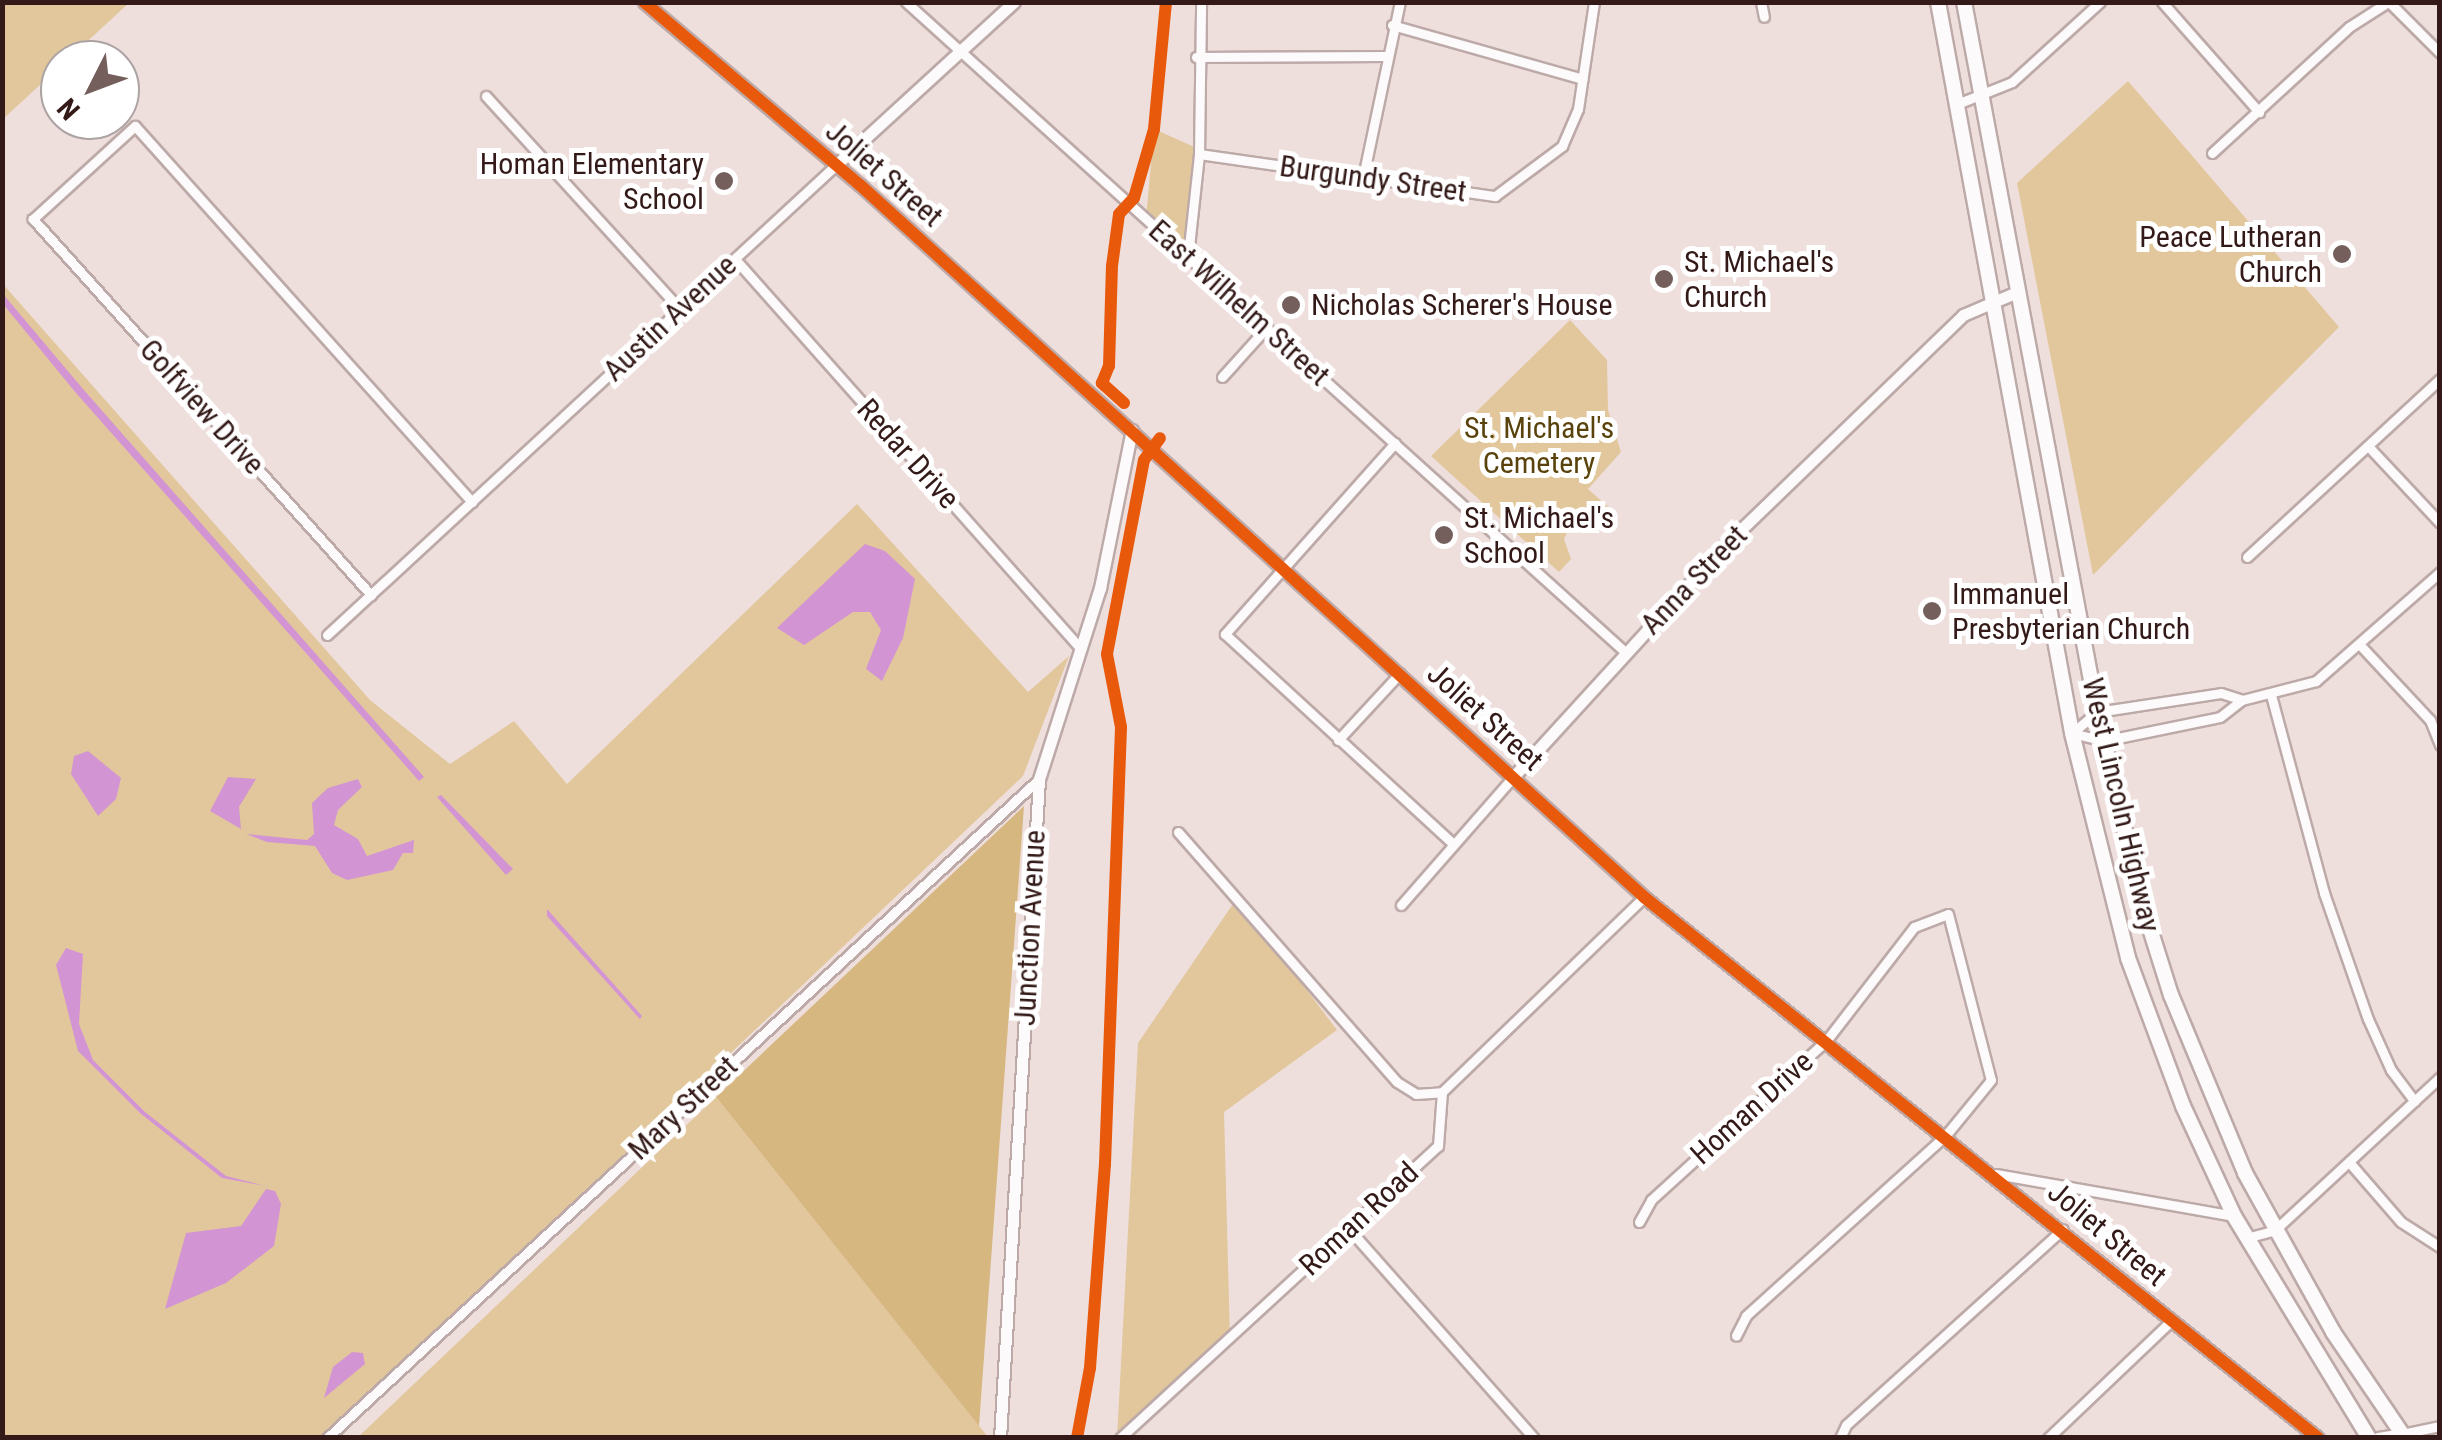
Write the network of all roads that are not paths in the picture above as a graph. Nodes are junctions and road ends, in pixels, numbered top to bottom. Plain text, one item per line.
1 (644, 2) edge
2 (906, 2) edge
3 (1014, 2) edge
4 (1201, 2) edge
5 (1400, 2) edge
6 (1594, 2) edge
7 (1762, 2) edge
8 (1938, 2) edge
9 (1964, 2) edge
10 (2100, 2) edge
11 (2162, 2) edge
12 (2388, 2) edge
13 (1764, 17) dead end
14 (1392, 26) junction
15 (960, 51) junction
16 (2440, 52) edge
17 (1386, 56) junction
18 (1196, 57) junction
19 (1583, 79) junction
20 (1980, 95) junction
21 (486, 96) dead end
22 (1957, 104) junction
23 (2258, 112) junction
24 (1199, 154) junction
25 (2212, 154) dead end
26 (836, 164) junction
27 (1363, 178) junction
28 (1188, 256) junction
29 (735, 258) junction
30 (2018, 292) junction
31 (1988, 302) junction
32 (680, 310) junction
33 (1267, 328) junction
34 (1222, 377) dead end
35 (2440, 380) edge
36 (1132, 430) junction
37 (1394, 444) junction
38 (2368, 446) junction
39 (472, 502) junction
40 (2440, 523) edge
41 (2247, 556) dead end
42 (1283, 568) junction
43 (2440, 572) edge
44 (372, 595) junction
45 (326, 634) dead end
46 (2360, 645) junction
47 (1081, 649) junction
48 (1625, 652) junction
49 (1400, 673) junction
50 (2271, 695) junction
51 (2242, 700) junction
52 (2096, 712) junction
53 (2072, 733) junction
54 (1338, 740) junction
55 (2102, 741) junction
56 (2440, 745) edge
57 (1514, 776) junction
58 (1039, 778) junction
59 (1178, 832) dead end
60 (1453, 844) junction
61 (1644, 897) junction
62 (1401, 905) dead end
63 (1826, 1041) junction
64 (2440, 1077) edge
65 (1442, 1092) junction
66 (2414, 1100) junction
67 (1946, 1135) junction
68 (2348, 1162) junction
69 (1996, 1174) junction
70 (2234, 1216) junction
71 (1639, 1222) dead end
72 (1349, 1229) junction
73 (2063, 1229) junction
74 (2274, 1230) junction
75 (2246, 1238) junction
76 (2440, 1246) edge
77 (2170, 1322) junction
78 (1736, 1336) dead end
79 (2440, 1426) edge
80 (2403, 1436) edge
81 (327, 1438) edge
82 (1000, 1438) edge
83 (1120, 1438) edge
84 (1534, 1438) edge
85 (1840, 1438) edge
86 (2048, 1438) edge
87 (2318, 1438) edge
88 (2369, 1438) edge
89 (2378, 1438) edge

1 - 26 street, Joliet Street
2 - 15 street, East Wilhelm Street
3 - 15 street, Austin Avenue
4 - 18 street
5 - 14 street
6 - 19 street, Burgundy Street
7 - 13 street
8 - 22 main road, West Lincoln Highway
9 - 20 main road, West Lincoln Highway
10 - 20 street
11 - 23 street
12 - 16 street
12 - 23 street
14 - 17 street
14 - 19 street
15 - 26 street, Austin Avenue
15 - 28 street, East Wilhelm Street
17 - 18 street
17 - 27 street
18 - 24 street
19 - 27 street, Burgundy Street
20 - 22 street
20 - 30 main road, West Lincoln Highway
21 - 32 street
22 - 31 main road, West Lincoln Highway
23 - 25 street
24 - 27 street, Burgundy Street
24 - 28 street
26 - 29 street, Austin Avenue
26 - 36 street, Joliet Street
28 - 33 street, East Wilhelm Street
29 - 32 street, Austin Avenue
29 - 47 street, Redar Drive
30 - 31 street, Anna Street
30 - 52 main road, West Lincoln Highway
31 - 48 street, Anna Street
31 - 53 main road, West Lincoln Highway
32 - 39 street, Austin Avenue
33 - 34 street
33 - 37 street, East Wilhelm Street
35 - 38 street
36 - 42 street, Joliet Street
36 - 47 street, Junction Avenue
37 - 42 street
37 - 48 street, East Wilhelm Street
38 - 40 street
38 - 41 street
39 - 44 street, Austin Avenue
39 - 44 street, Golfview Drive
42 - 49 street, Joliet Street
42 - 54 street
43 - 46 street
44 - 45 street, Austin Avenue
46 - 50 street
46 - 56 street
47 - 58 street, Junction Avenue
48 - 57 street, Anna Street
49 - 54 street
49 - 57 street, Joliet Street
50 - 51 street
50 - 66 street
51 - 52 street
51 - 55 street
52 - 53 street
52 - 55 main road, West Lincoln Highway
53 - 55 street
53 - 70 main road, West Lincoln Highway
54 - 60 street
55 - 74 main road, West Lincoln Highway
57 - 60 street, Anna Street
57 - 61 street, Joliet Street
58 - 81 street, Mary Street
58 - 82 street, Junction Avenue
59 - 65 street
60 - 62 street, Anna Street
61 - 63 street, Joliet Street
61 - 65 street
63 - 67 street, Joliet Street
63 - 67 street, Homan Drive
63 - 71 street, Homan Drive
64 - 66 street
65 - 72 street, Roman Road
66 - 68 street
67 - 69 street, Joliet Street
67 - 78 street
68 - 74 street
68 - 76 street
69 - 70 street
69 - 73 street, Joliet Street
70 - 75 main road, West Lincoln Highway
72 - 83 street, Roman Road
72 - 84 street
73 - 77 street, Joliet Street
73 - 85 street
74 - 75 street
74 - 80 main road, West Lincoln Highway
75 - 88 main road, West Lincoln Highway
77 - 86 street
77 - 87 street, Joliet Street
79 - 80 street
80 - 89 street

